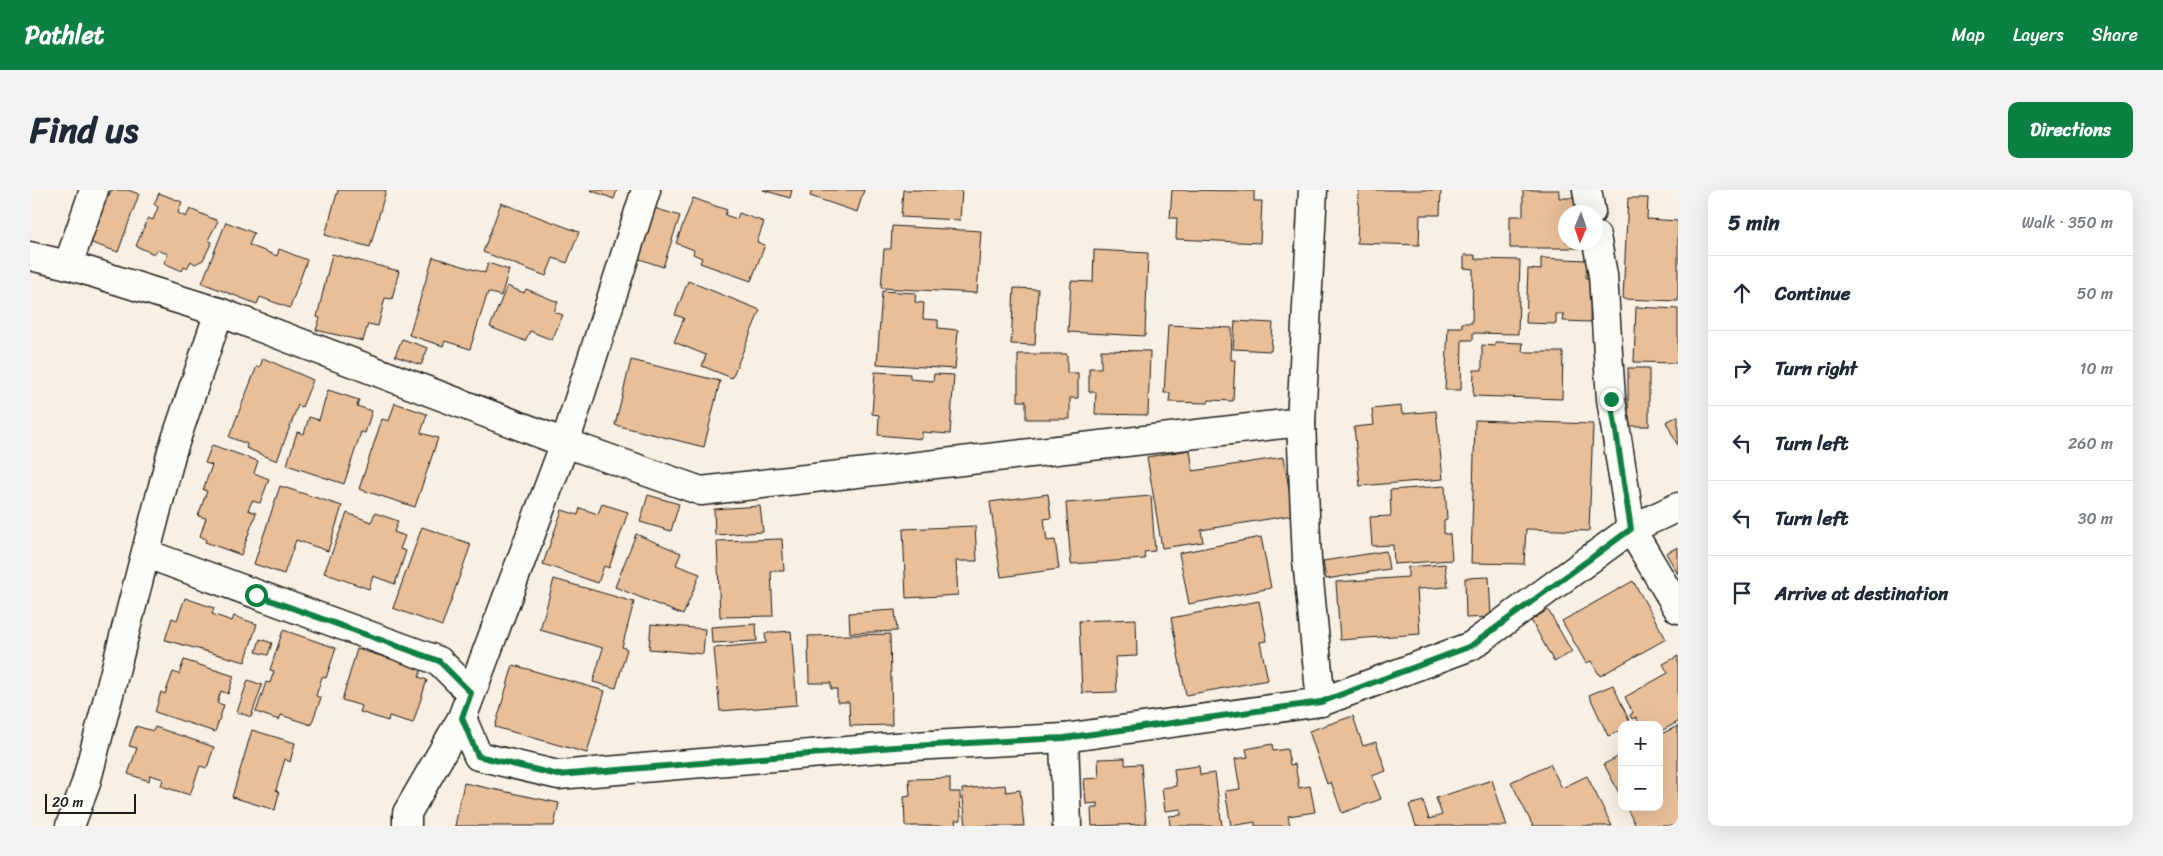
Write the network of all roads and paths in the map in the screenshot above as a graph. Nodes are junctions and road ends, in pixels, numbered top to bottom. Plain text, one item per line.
1 (94, 190) edge
2 (646, 190) edge
3 (1313, 190) edge
4 (1586, 190) edge
5 (1589, 205) edge
6 (1599, 250) edge
7 (30, 256) edge
8 (68, 265) junction
9 (219, 312) junction
10 (1301, 422) junction
11 (565, 443) junction
12 (1678, 506) edge
13 (1631, 529) junction
14 (147, 554) junction
15 (1678, 609) edge
16 (1321, 702) junction
17 (466, 705) junction
18 (1064, 738) junction
19 (70, 826) edge
20 (406, 826) edge
21 (1067, 826) edge

1 - 8 street
2 - 11 street
3 - 10 street
4 - 5 street
6 - 13 street
7 - 8 street
8 - 9 street
9 - 11 street
9 - 14 street
10 - 11 street
10 - 16 street
11 - 17 street
12 - 13 street
13 - 15 street
13 - 16 street
14 - 17 street
14 - 19 street
16 - 18 street
17 - 18 street
17 - 20 street
18 - 21 street

